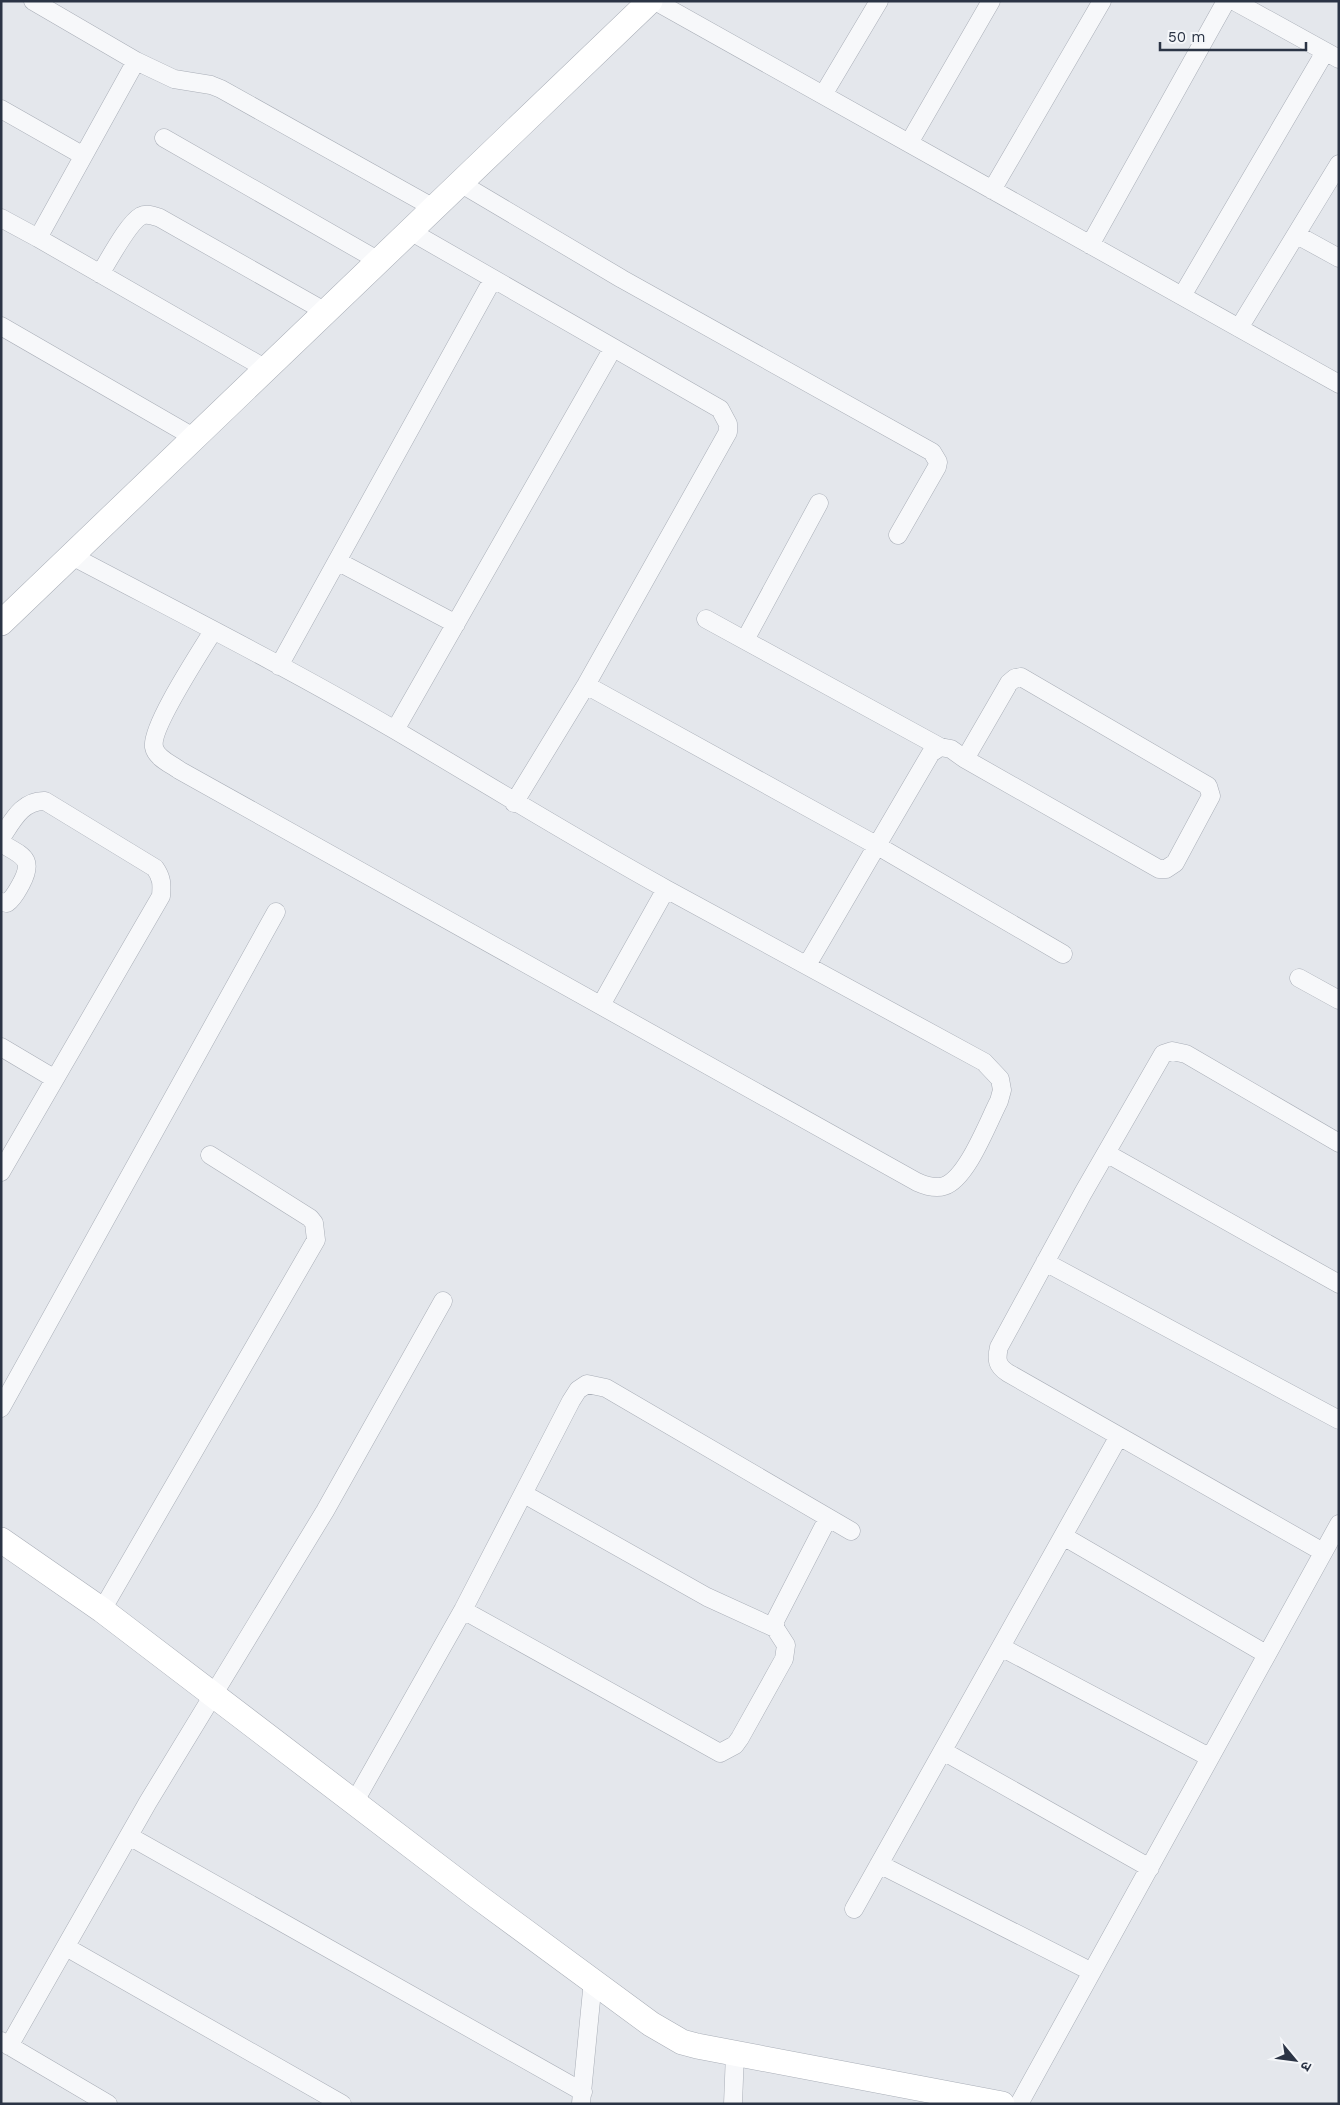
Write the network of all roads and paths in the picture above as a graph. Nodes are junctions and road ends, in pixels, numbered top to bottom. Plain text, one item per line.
1 (33, 1) edge
2 (650, 1) edge
3 (655, 1) edge
4 (879, 1) edge
5 (990, 1) edge
6 (1102, 1) edge
7 (1226, 1) edge
8 (1234, 1) edge
9 (1332, 56) edge
10 (136, 61) junction
11 (823, 94) junction
12 (1, 109) edge
13 (164, 138) dead end
14 (910, 143) junction
15 (82, 156) junction
16 (1339, 164) edge
17 (460, 183) junction
18 (992, 190) junction
19 (434, 208) junction
20 (1, 218) edge
21 (410, 231) junction
22 (1297, 235) junction
23 (38, 238) junction
24 (1090, 245) junction
25 (1338, 255) edge
26 (379, 261) junction
27 (100, 274) junction
28 (493, 279) junction
29 (1182, 296) junction
30 (326, 312) junction
31 (1, 326) edge
32 (1239, 328) junction
33 (613, 348) junction
34 (268, 370) junction
35 (1339, 384) edge
36 (195, 438) junction
37 (819, 503) dead end
38 (898, 536) dead end
39 (72, 556) junction
40 (337, 561) junction
41 (706, 619) dead end
42 (1, 623) edge
43 (456, 624) junction
44 (213, 631) junction
45 (745, 640) junction
46 (279, 666) junction
47 (586, 685) junction
48 (395, 730) junction
49 (940, 747) junction
50 (965, 759) junction
51 (514, 803) junction
52 (1, 838) edge
53 (1, 843) edge
54 (876, 845) junction
55 (666, 889) junction
56 (1, 902) edge
57 (276, 912) dead end
58 (1062, 954) dead end
59 (807, 965) junction
60 (1299, 978) dead end
61 (1339, 1000) edge
62 (601, 1005) junction
63 (1, 1047) edge
64 (55, 1079) junction
65 (1339, 1143) edge
66 (1106, 1153) junction
67 (210, 1155) dead end
68 (1, 1172) edge
69 (1045, 1262) junction
70 (1339, 1284) edge
71 (443, 1302) dead end
72 (1, 1408) edge
73 (1339, 1420) edge
74 (1120, 1436) junction
75 (524, 1494) junction
76 (828, 1518) junction
77 (1339, 1524) edge
78 (851, 1531) dead end
79 (1063, 1536) junction
80 (1, 1540) edge
81 (1323, 1552) junction
82 (102, 1610) junction
83 (463, 1610) junction
84 (775, 1628) junction
85 (1001, 1648) junction
86 (1266, 1654) junction
87 (213, 1693) junction
88 (942, 1751) junction
89 (1209, 1758) junction
90 (355, 1801) junction
91 (129, 1836) junction
92 (879, 1864) junction
93 (1150, 1868) junction
94 (854, 1908) dead end
95 (66, 1947) junction
96 (1092, 1972) junction
97 (593, 1980) junction
98 (5, 2044) edge
99 (735, 2053) junction
100 (582, 2098) edge
101 (108, 2104) edge
102 (342, 2104) edge
103 (732, 2104) edge
104 (1002, 2104) edge
105 (1019, 2104) edge

1 - 10 street
2 - 17 street
3 - 11 street
4 - 11 street
5 - 14 street
6 - 18 street
7 - 24 street
8 - 9 street
9 - 29 street
10 - 15 street
10 - 19 street
11 - 14 street
12 - 15 street
13 - 26 street
14 - 18 street
15 - 23 street
16 - 22 street
17 - 19 street
17 - 38 street
18 - 24 street
19 - 21 street
20 - 23 street
21 - 26 street
21 - 28 street
22 - 25 street
22 - 32 street
23 - 27 street
24 - 29 street
26 - 30 street
27 - 30 street
27 - 34 street
28 - 33 street
28 - 40 street
29 - 32 street
30 - 34 street
31 - 36 street
32 - 35 street
33 - 43 street
33 - 47 street
34 - 36 street
36 - 39 street
37 - 45 street
39 - 42 street
39 - 44 street
40 - 43 street
40 - 46 street
41 - 45 street
43 - 48 street
44 - 46 street
44 - 62 street
45 - 49 street
46 - 48 street
47 - 51 street
47 - 54 street
48 - 51 street
49 - 50 street
49 - 54 street
50 - 50 street
51 - 55 street
52 - 64 street
53 - 56 street
54 - 58 street
54 - 59 street
55 - 59 street
55 - 62 street
57 - 72 street
59 - 62 street
60 - 61 street
63 - 64 street
64 - 68 street
65 - 66 street
66 - 69 street
66 - 70 street
67 - 82 street
69 - 73 street
69 - 74 street
71 - 87 street
74 - 79 street
74 - 81 street
75 - 76 street
75 - 83 street
75 - 84 street
76 - 78 street
76 - 84 street
77 - 81 street
79 - 85 street
79 - 86 street
80 - 82 street
81 - 86 street
82 - 87 street
83 - 84 street
83 - 90 street
85 - 88 street
85 - 89 street
86 - 89 street
87 - 90 street
87 - 91 street
88 - 92 street
88 - 93 street
89 - 93 street
90 - 97 street
91 - 95 street
91 - 100 street
92 - 94 street
92 - 96 street
93 - 96 street
95 - 98 street
95 - 102 street
96 - 105 street
97 - 99 street
97 - 100 street
98 - 101 street
99 - 103 street
99 - 104 street

